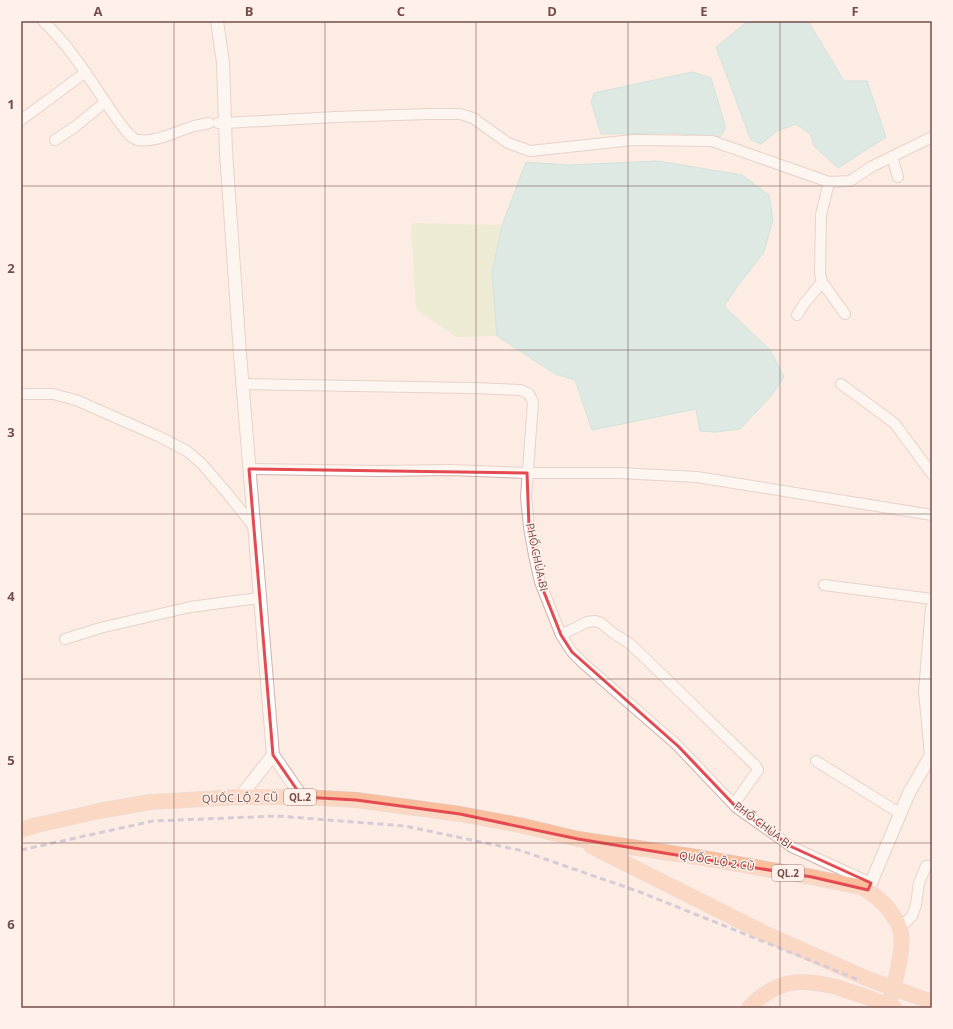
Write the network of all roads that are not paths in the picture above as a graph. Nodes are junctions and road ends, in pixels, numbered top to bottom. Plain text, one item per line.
1 (43, 21) edge
2 (217, 21) edge
3 (86, 72) junction
4 (105, 102) junction
5 (21, 120) edge
6 (217, 123) junction
7 (932, 137) edge
8 (55, 140) dead end
9 (892, 157) junction
10 (898, 177) dead end
11 (829, 182) junction
12 (822, 282) junction
13 (845, 314) dead end
14 (797, 315) dead end
15 (243, 384) junction
16 (841, 384) dead end
17 (21, 394) edge
18 (249, 469) junction
19 (527, 474) junction
20 (932, 474) edge
21 (932, 515) edge
22 (254, 527) junction
23 (824, 585) dead end
24 (259, 598) junction
25 (932, 599) edge
26 (932, 608) edge
27 (561, 635) junction
28 (65, 639) dead end
29 (273, 755) junction
30 (816, 761) dead end
31 (302, 797) junction
32 (240, 798) junction
33 (734, 804) junction
34 (900, 814) junction
35 (21, 830) edge
36 (578, 839) junction
37 (932, 866) edge
38 (869, 886) junction
39 (900, 928) junction
40 (932, 1002) edge
41 (749, 1008) edge
42 (888, 1008) edge
43 (895, 1008) edge

1 - 3 street
2 - 6 street
3 - 4 street
3 - 5 street
4 - 6 street
4 - 8 street
6 - 11 street
6 - 15 street
7 - 9 street
9 - 10 street
9 - 11 street
11 - 12 street
12 - 13 street
12 - 14 street
15 - 18 street
15 - 19 street, PHỐ CHÙA BI
16 - 20 street
17 - 22 street
18 - 19 street
18 - 22 street
19 - 21 street
19 - 27 street, PHỐ CHÙA BI
22 - 24 street
23 - 25 street
24 - 28 street
24 - 29 street
26 - 34 street
27 - 33 street, PHỐ CHÙA BI
27 - 33 street
29 - 31 street
29 - 32 street
30 - 34 street
31 - 32 main road, QUỐC LỘ 2 CŨ / QL.2
31 - 36 main road, QUỐC LỘ 2 CŨ / QL.2
32 - 35 main road, QUỐC LỘ 2 CŨ / QL.2
33 - 38 street, PHỐ CHÙA BI
34 - 38 street
36 - 38 main road, QUỐC LỘ 2 CŨ / QL.2
36 - 40 main road, QUỐC LỘ 2 CŨ / QL.2, bridge
37 - 39 street
38 - 39 main road, QUỐC LỘ 2 CŨ / QL.2
39 - 42 main road, QUỐC LỘ 2 CŨ / QL.2
41 - 43 main road, bridge

